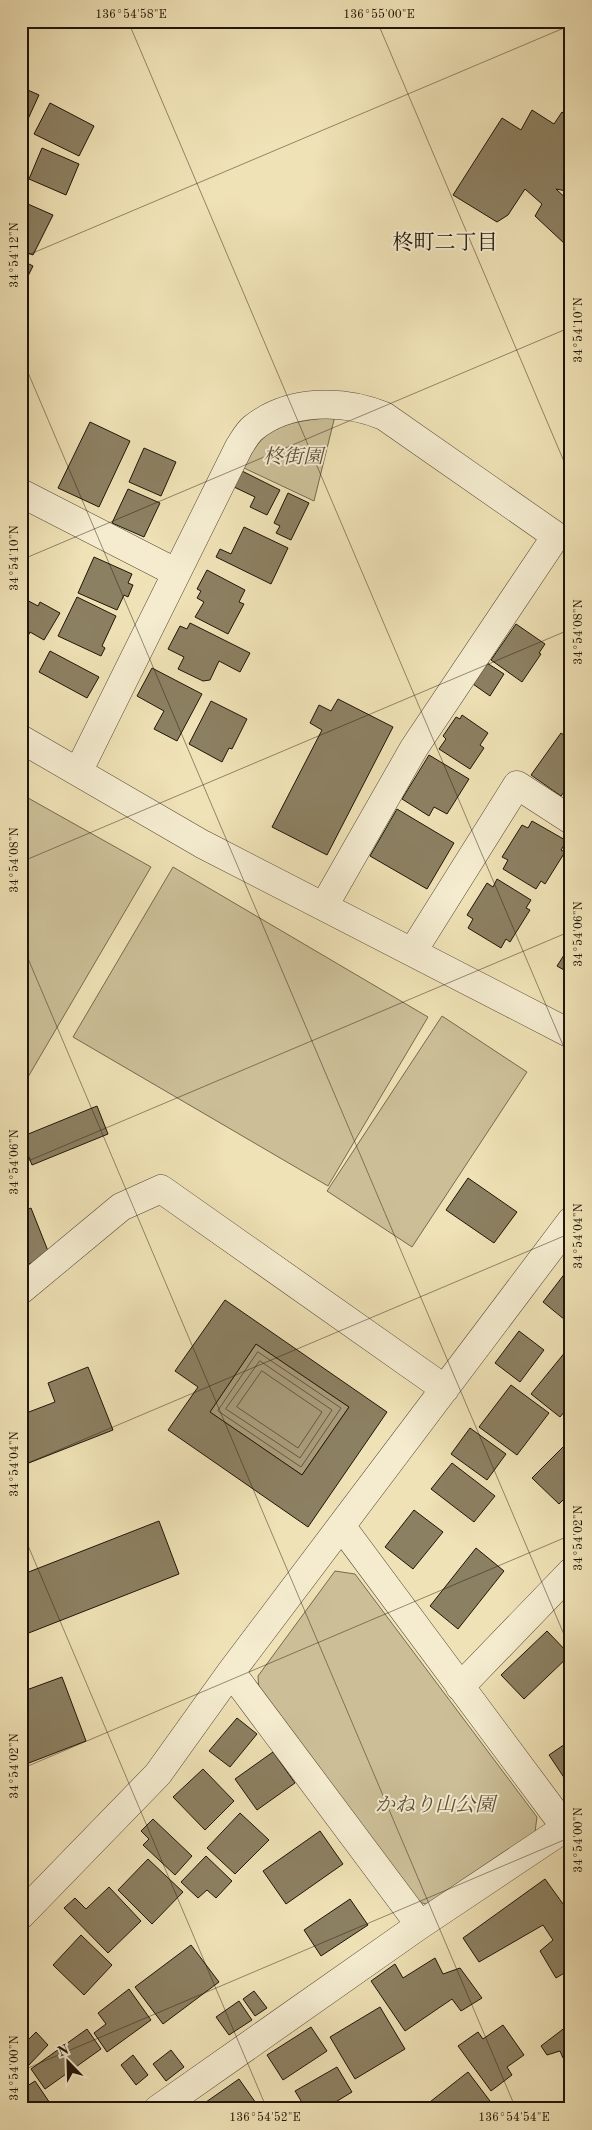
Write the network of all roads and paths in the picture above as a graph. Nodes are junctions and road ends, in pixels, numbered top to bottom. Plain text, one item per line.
1 (21, 493) edge
2 (176, 572) junction
3 (21, 739) edge
4 (78, 772) junction
5 (571, 820) edge
6 (324, 906) junction
7 (414, 952) junction
8 (571, 1034) edge
9 (571, 1222) edge
10 (21, 1290) edge
11 (445, 1389) junction
12 (342, 1527) junction
13 (571, 1572) edge
14 (232, 1672) junction
15 (460, 1687) junction
16 (569, 1829) edge
17 (21, 1915) edge
18 (420, 1925) junction
19 (158, 2109) edge

1 - 2 street
2 - 4 street
2 - 6 street
3 - 4 street
4 - 6 street
5 - 7 street
6 - 7 street
7 - 8 street
9 - 11 street
10 - 11 street
11 - 12 street
12 - 14 street
12 - 15 street
13 - 15 street
14 - 17 street
14 - 18 street
15 - 16 street
16 - 18 street
18 - 19 street

